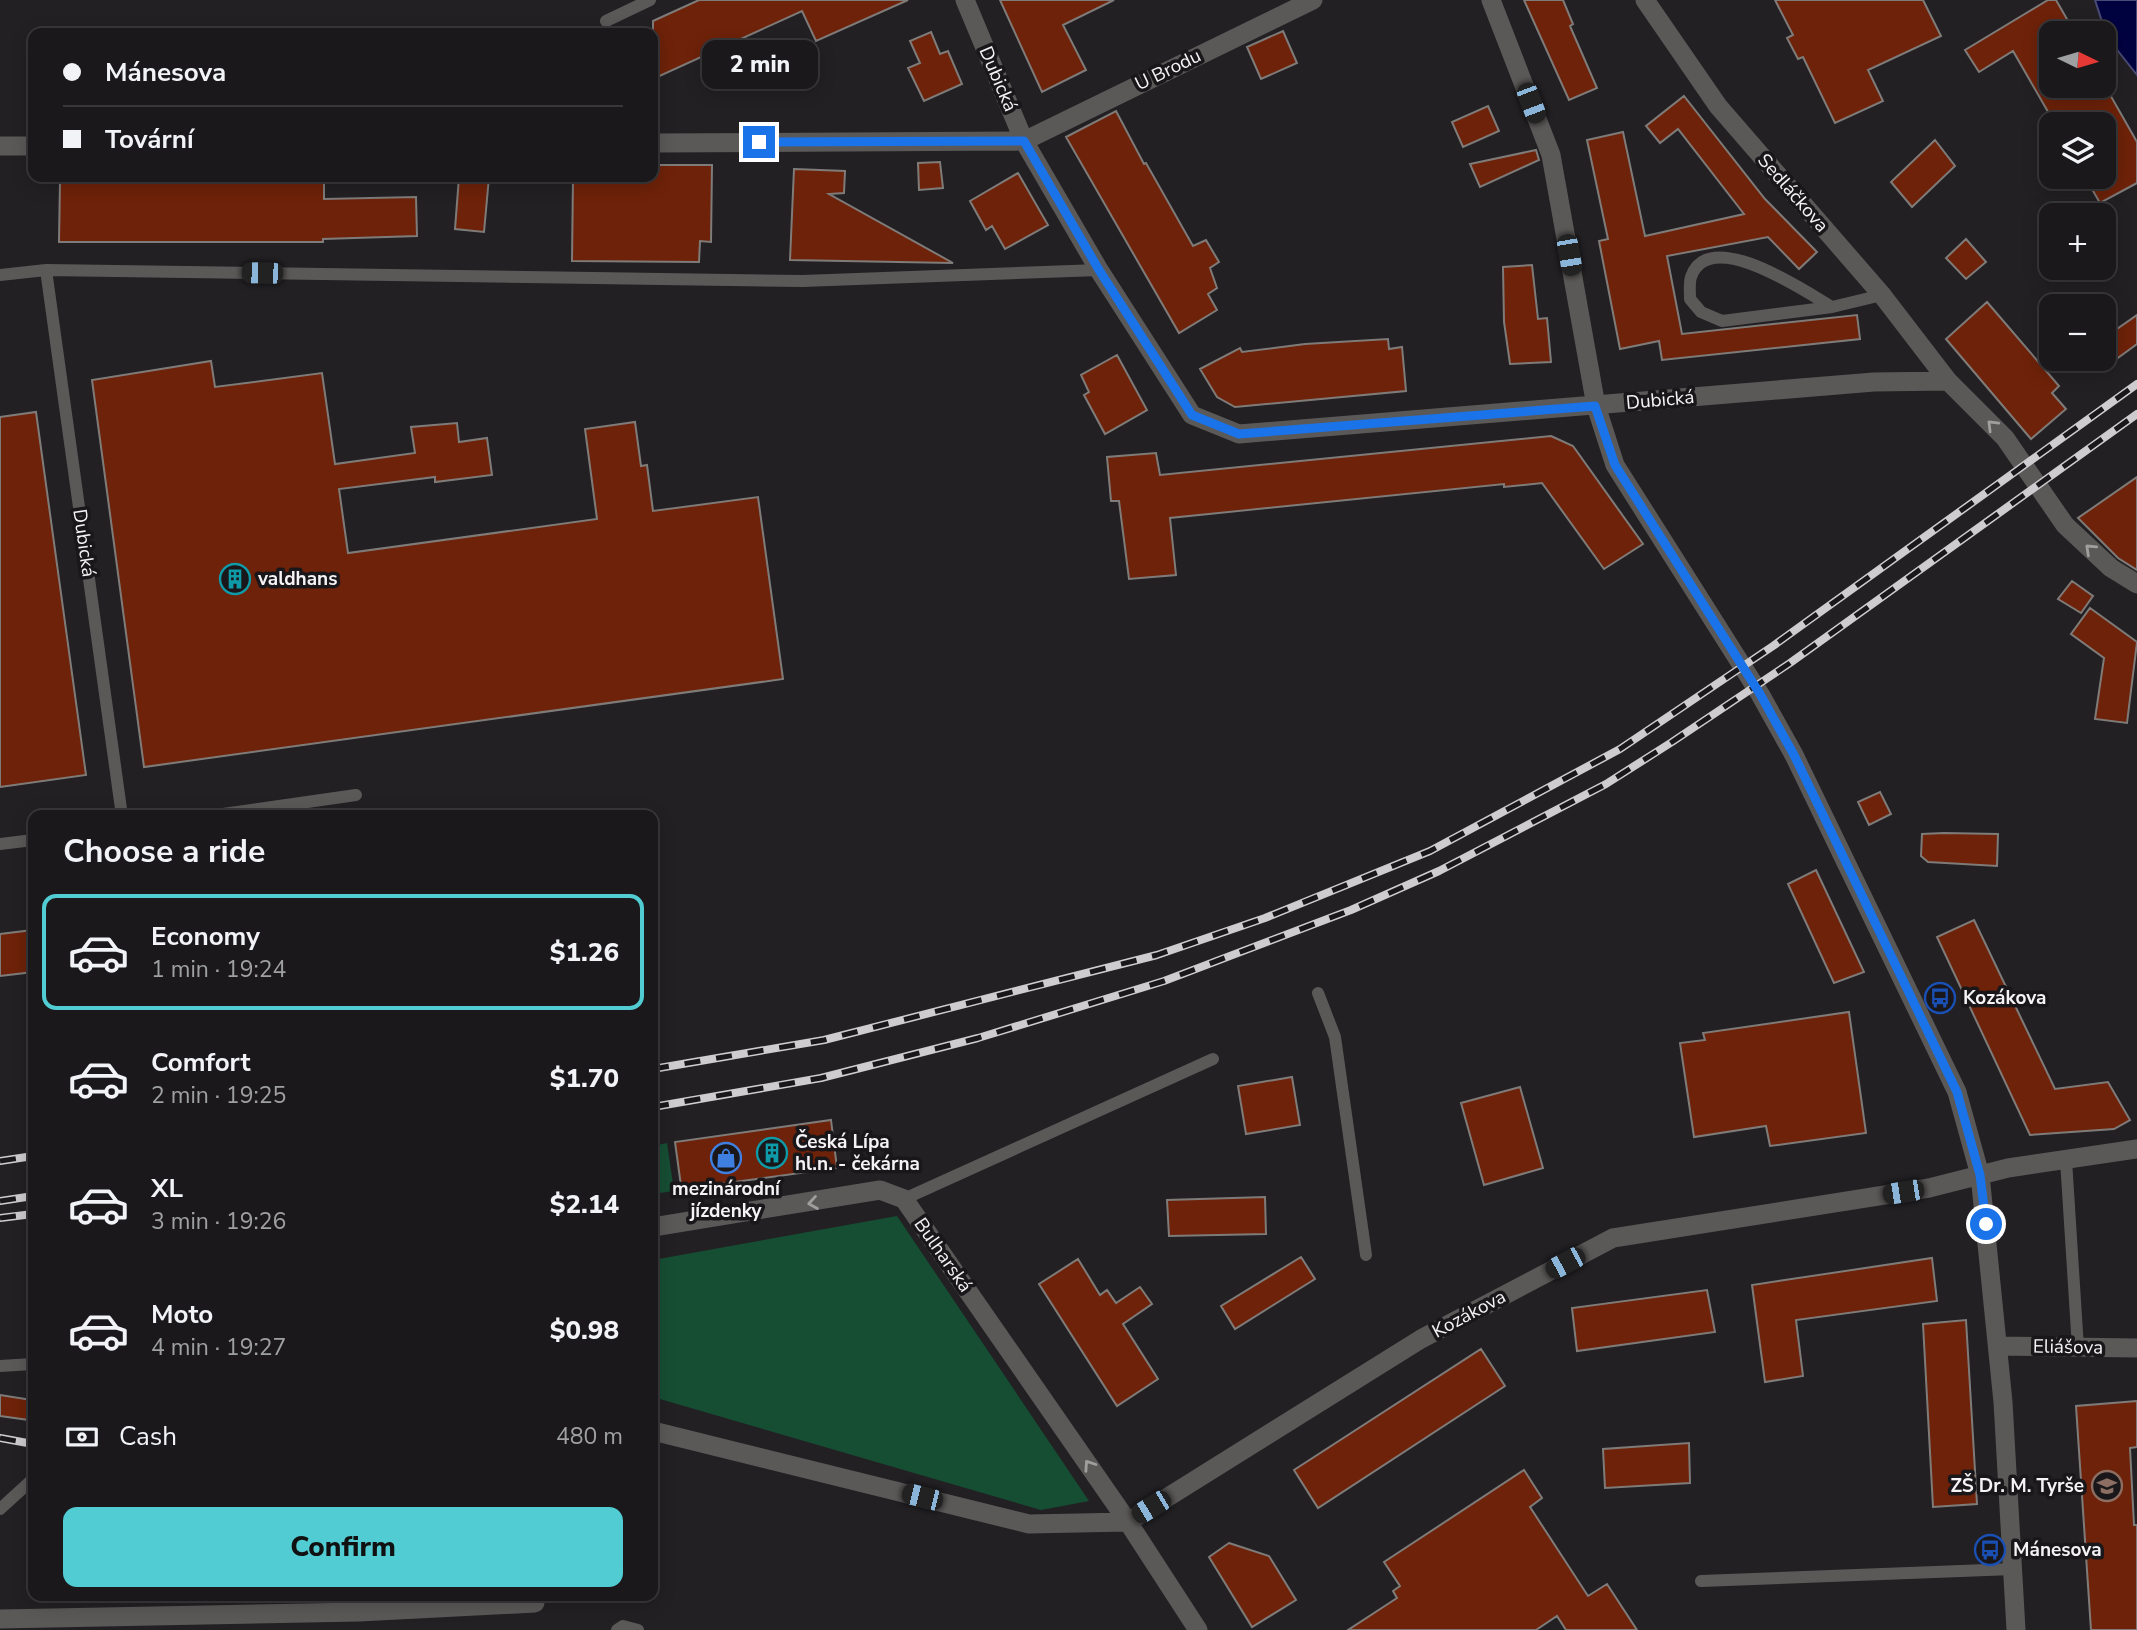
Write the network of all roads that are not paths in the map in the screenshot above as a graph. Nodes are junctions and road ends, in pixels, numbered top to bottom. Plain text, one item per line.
1 (650, 0) edge
2 (965, 0) edge
3 (1312, 0) edge
4 (1491, 0) edge
5 (1645, 0) edge
6 (606, 21) dead end
7 (1024, 141) junction
8 (658, 143) edge
9 (0, 146) edge
10 (28, 146) edge
11 (46, 270) junction
12 (1099, 270) junction
13 (0, 275) edge
14 (1882, 295) junction
15 (1832, 307) junction
16 (1948, 381) junction
17 (1595, 406) junction
18 (2137, 584) edge
19 (356, 795) dead end
20 (121, 810) edge
21 (251, 810) edge
22 (28, 841) edge
23 (0, 844) edge
24 (1318, 993) dead end
25 (1213, 1059) dead end
26 (2137, 1149) edge
27 (2066, 1160) junction
28 (1980, 1175) junction
29 (904, 1199) junction
30 (658, 1226) edge
31 (1366, 1255) dead end
32 (1998, 1346) junction
33 (2077, 1348) junction
34 (2137, 1348) edge
35 (28, 1364) edge
36 (0, 1366) edge
37 (658, 1432) edge
38 (28, 1484) edge
39 (0, 1509) edge
40 (1128, 1522) junction
41 (2012, 1569) junction
42 (1701, 1581) dead end
43 (535, 1603) dead end
44 (0, 1619) edge
45 (617, 1630) edge
46 (638, 1630) edge
47 (1198, 1630) edge
48 (2016, 1630) edge

1 - 6 lane
2 - 7 street, Dubická
3 - 7 street, U Brodu
4 - 17 street
5 - 14 street, Sedláčkova
7 - 8 street
7 - 12 street, Dubická
9 - 10 street
11 - 12 lane
11 - 13 lane
11 - 20 lane, Dubická
12 - 17 street, Dubická
14 - 15 lane
14 - 16 street, Sedláčkova
15 - 15 lane
16 - 17 street, Dubická
18 -> 16 street
17 - 28 street
19 - 21 lane
22 - 23 lane
24 - 31 lane
25 - 29 lane
26 - 27 street, Kozákova
27 - 28 street, Kozákova
27 - 33 lane
28 - 32 street
28 - 40 street, Kozákova
29 -> 30 street, Bulharská
40 -> 29 street, Bulharská
32 - 33 street, Eliášova
32 - 41 street
33 - 34 street, Eliášova
35 - 36 lane
37 - 40 street
38 - 39 lane
40 - 47 street, Bulharská
41 - 42 lane
41 - 48 street
43 - 44 street
45 - 46 lane

